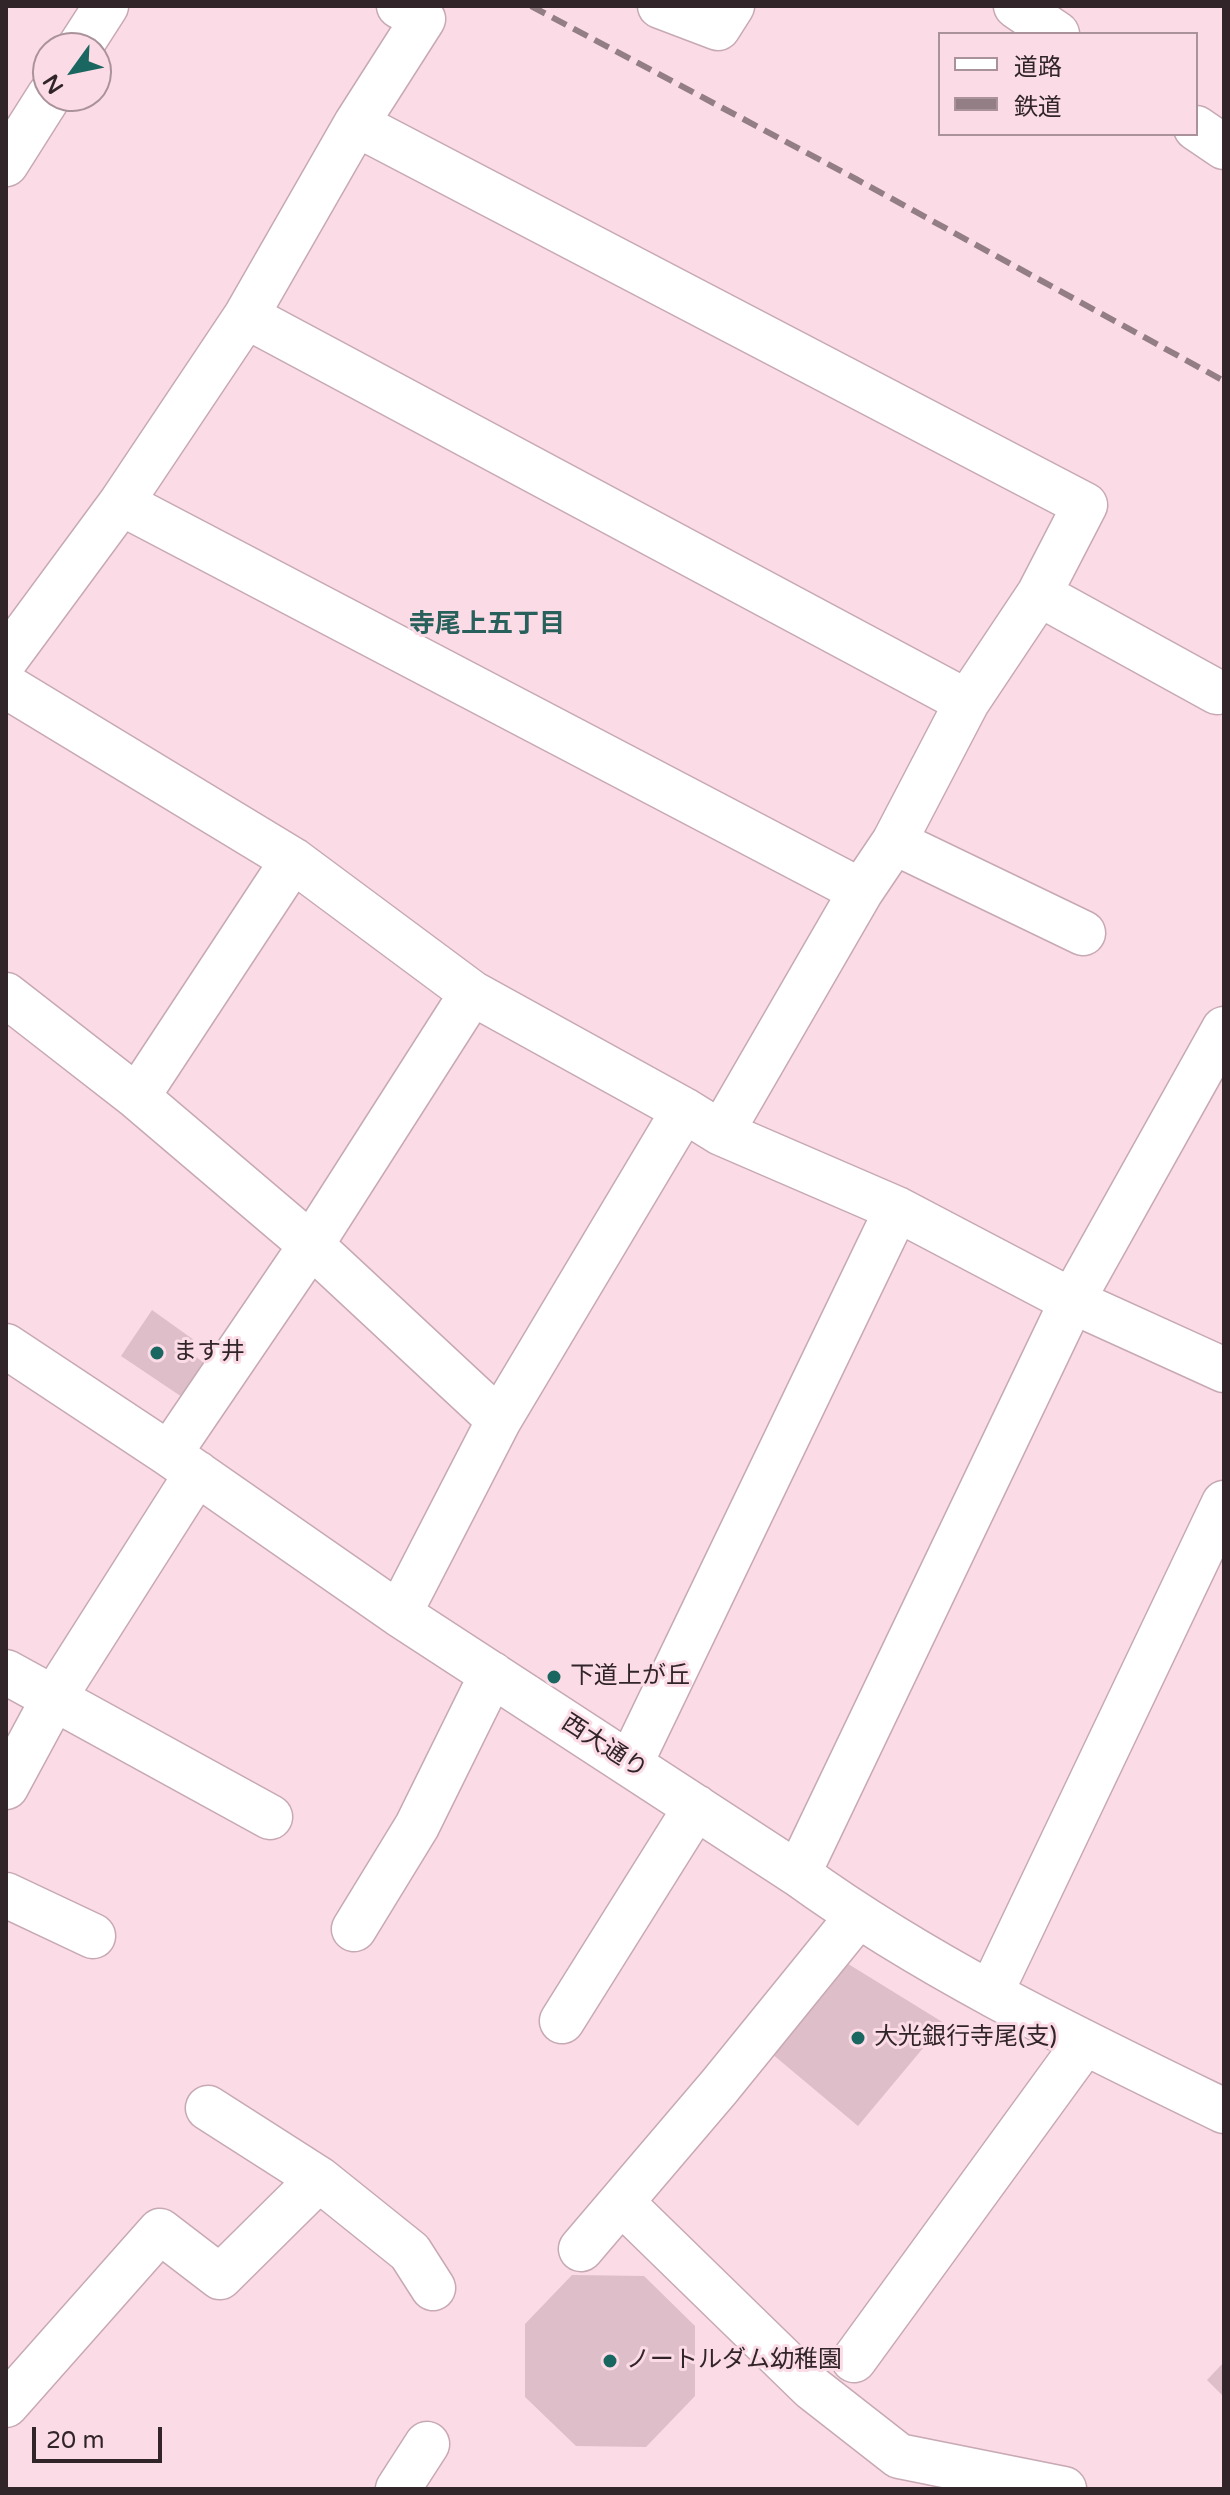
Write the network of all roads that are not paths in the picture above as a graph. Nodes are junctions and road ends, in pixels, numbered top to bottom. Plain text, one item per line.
1 (106, 6) edge
2 (399, 6) edge
3 (660, 6) edge
4 (732, 6) edge
5 (1016, 6) edge
6 (89, 32) edge
7 (1054, 32) edge
8 (39, 112) edge
9 (356, 124) junction
10 (1198, 129) edge
11 (1224, 147) edge
12 (6, 164) edge
13 (246, 316) junction
14 (121, 503) junction
15 (1039, 594) junction
16 (6, 659) edge
17 (6, 686) edge
18 (1217, 692) dead end
19 (967, 702) junction
20 (894, 842) junction
21 (293, 860) junction
22 (861, 891) junction
23 (1083, 933) dead end
24 (472, 993) junction
25 (6, 995) edge
26 (1224, 1029) edge
27 (137, 1097) junction
28 (684, 1110) junction
29 (721, 1133) junction
30 (897, 1209) junction
31 (311, 1245) junction
32 (1072, 1301) junction
33 (6, 1346) edge
34 (1224, 1370) edge
35 (499, 1420) junction
36 (183, 1464) junction
37 (1224, 1503) edge
38 (399, 1614) junction
39 (6, 1672) edge
40 (492, 1674) junction
41 (54, 1698) junction
42 (630, 1764) junction
43 (6, 1787) edge
44 (696, 1807) junction
45 (270, 1817) dead end
46 (798, 1874) junction
47 (6, 1895) edge
48 (857, 1917) junction
49 (354, 1929) dead end
50 (93, 1936) dead end
51 (991, 1992) junction
52 (562, 2021) dead end
53 (1084, 2044) junction
54 (208, 2108) dead end
55 (1224, 2110) edge
56 (319, 2179) junction
57 (621, 2202) junction
58 (581, 2249) dead end
59 (433, 2288) dead end
60 (854, 2360) dead end
61 (6, 2405) edge
62 (427, 2444) dead end
63 (979, 2481) edge
64 (398, 2489) edge
65 (1064, 2489) edge

1 - 6 street
2 - 9 street
3 - 4 street
5 - 7 street
8 - 12 street
9 - 13 street
9 - 15 street
10 - 11 street
13 - 14 street
13 - 19 street
14 - 16 street
14 - 22 street
15 - 18 street
15 - 19 street
17 - 21 street
19 - 20 street
20 - 22 street
20 - 23 street
21 - 24 street
21 - 27 street
22 - 29 street
24 - 28 street
24 - 31 street
25 - 27 street
26 - 32 street
27 - 31 street
28 - 29 street
28 - 35 street
29 - 30 street
30 - 32 street
30 - 42 street
31 - 35 street
31 - 36 street
32 - 34 street
32 - 46 street
33 - 36 street, 西大通り
35 - 38 street
36 - 38 street, 西大通り
36 - 41 street
37 - 51 street
38 - 40 street, 西大通り
39 - 41 street
40 - 42 street, 西大通り
40 - 49 street
41 - 43 street
41 - 45 street
42 - 44 street, 西大通り
44 - 46 street, 西大通り
44 - 52 street
46 - 48 street, 西大通り
47 - 50 street
48 - 51 street, 西大通り
48 - 57 street
51 - 53 street, 西大通り
53 - 55 street, 西大通り
53 - 60 street
54 - 56 street
56 - 59 street
56 - 61 street
57 - 58 street
57 - 63 street
62 - 64 street
63 - 65 street

